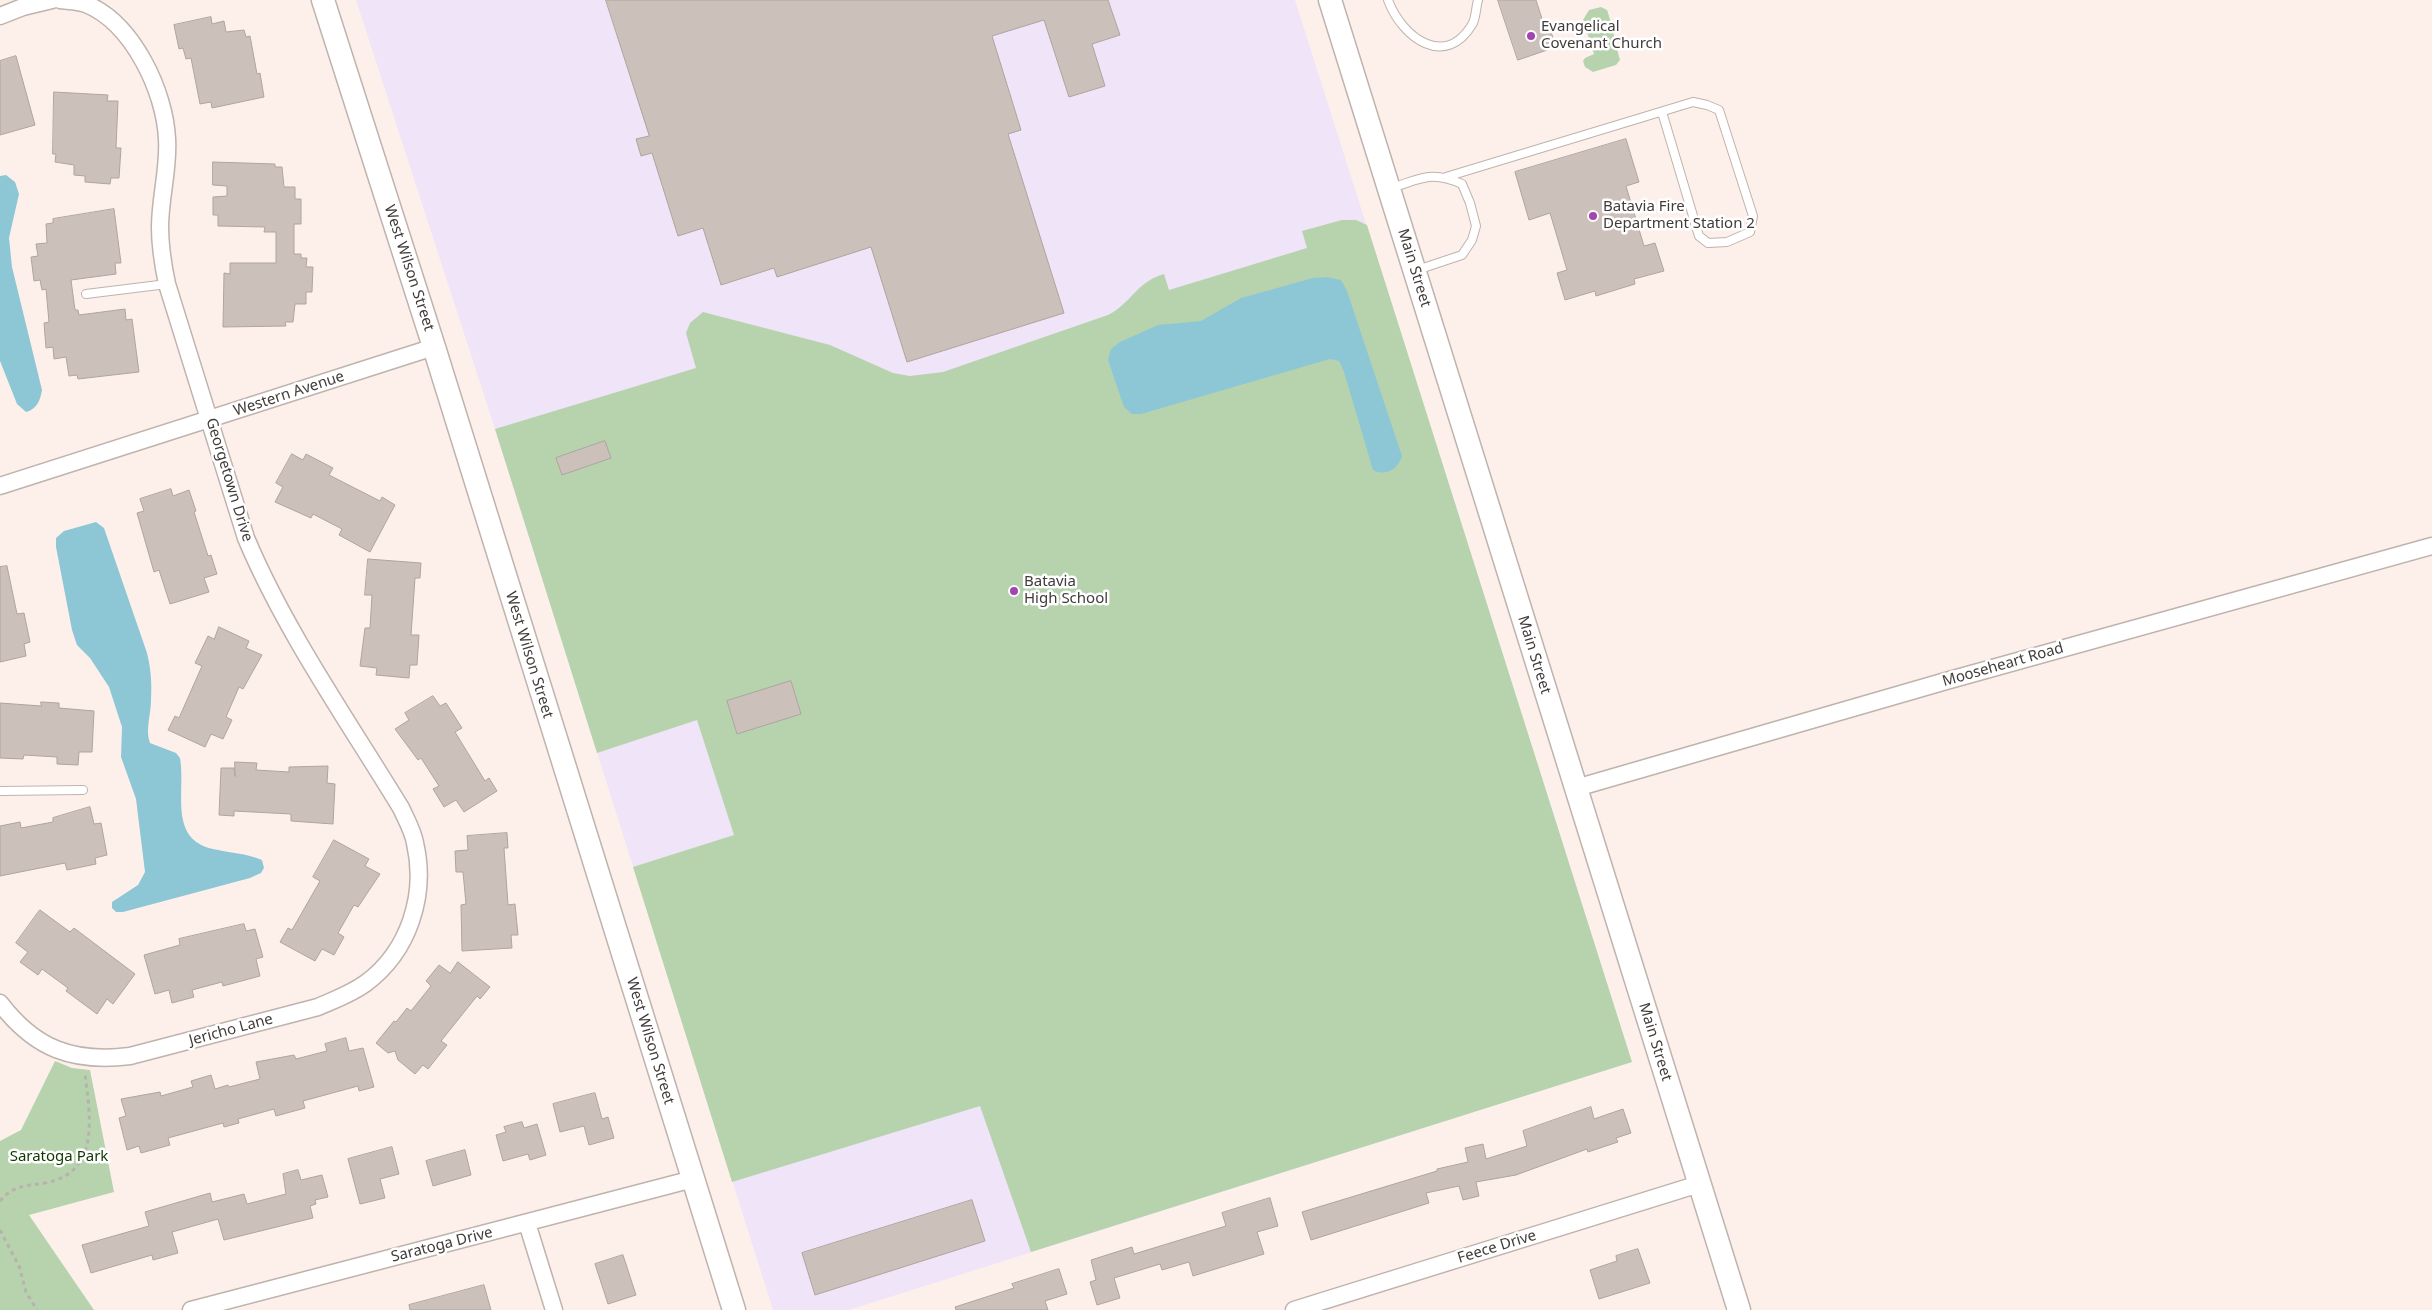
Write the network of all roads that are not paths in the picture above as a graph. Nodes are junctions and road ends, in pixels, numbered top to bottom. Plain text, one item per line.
1 (52, 0) edge
2 (60, 0) edge
3 (323, 0) edge
4 (1330, 0) edge
5 (1388, 0) edge
6 (1478, 0) edge
7 (0, 16) edge
8 (1662, 112) junction
9 (1446, 177) junction
10 (1389, 188) junction
11 (1414, 271) junction
12 (167, 284) junction
13 (86, 294) dead end
14 (434, 347) junction
15 (210, 420) junction
16 (0, 486) edge
17 (2432, 546) edge
18 (1576, 788) junction
19 (83, 790) dead end
20 (0, 791) edge
21 (401, 944) joint
22 (0, 1003) edge
23 (693, 1179) junction
24 (1700, 1184) junction
25 (528, 1223) junction
26 (191, 1310) edge
27 (554, 1310) edge
28 (734, 1310) edge
29 (1294, 1310) edge
30 (1739, 1310) edge

1 - 7 street
2 - 12 street, Georgetown Drive
3 - 14 main road, West Wilson Street
4 - 10 main road, Main Street
5 - 6 lane
8 - 8 lane
8 - 9 lane
9 - 10 lane
9 - 11 lane
10 - 11 main road, Main Street
11 - 18 main road, Main Street
12 - 13 lane
12 - 15 street, Georgetown Drive
14 - 15 street, Western Avenue
14 - 23 main road, West Wilson Street
15 - 16 street, Western Avenue
15 - 21 street, Georgetown Drive
17 - 18 street, Mooseheart Road
18 - 24 main road, Main Street
19 - 20 lane
21 - 22 street, Jericho Lane
23 - 25 street, Saratoga Drive
23 - 28 main road, West Wilson Street
24 - 29 street, Feece Drive
24 - 30 main road, Main Street
25 - 26 street, Saratoga Drive
25 - 27 street

